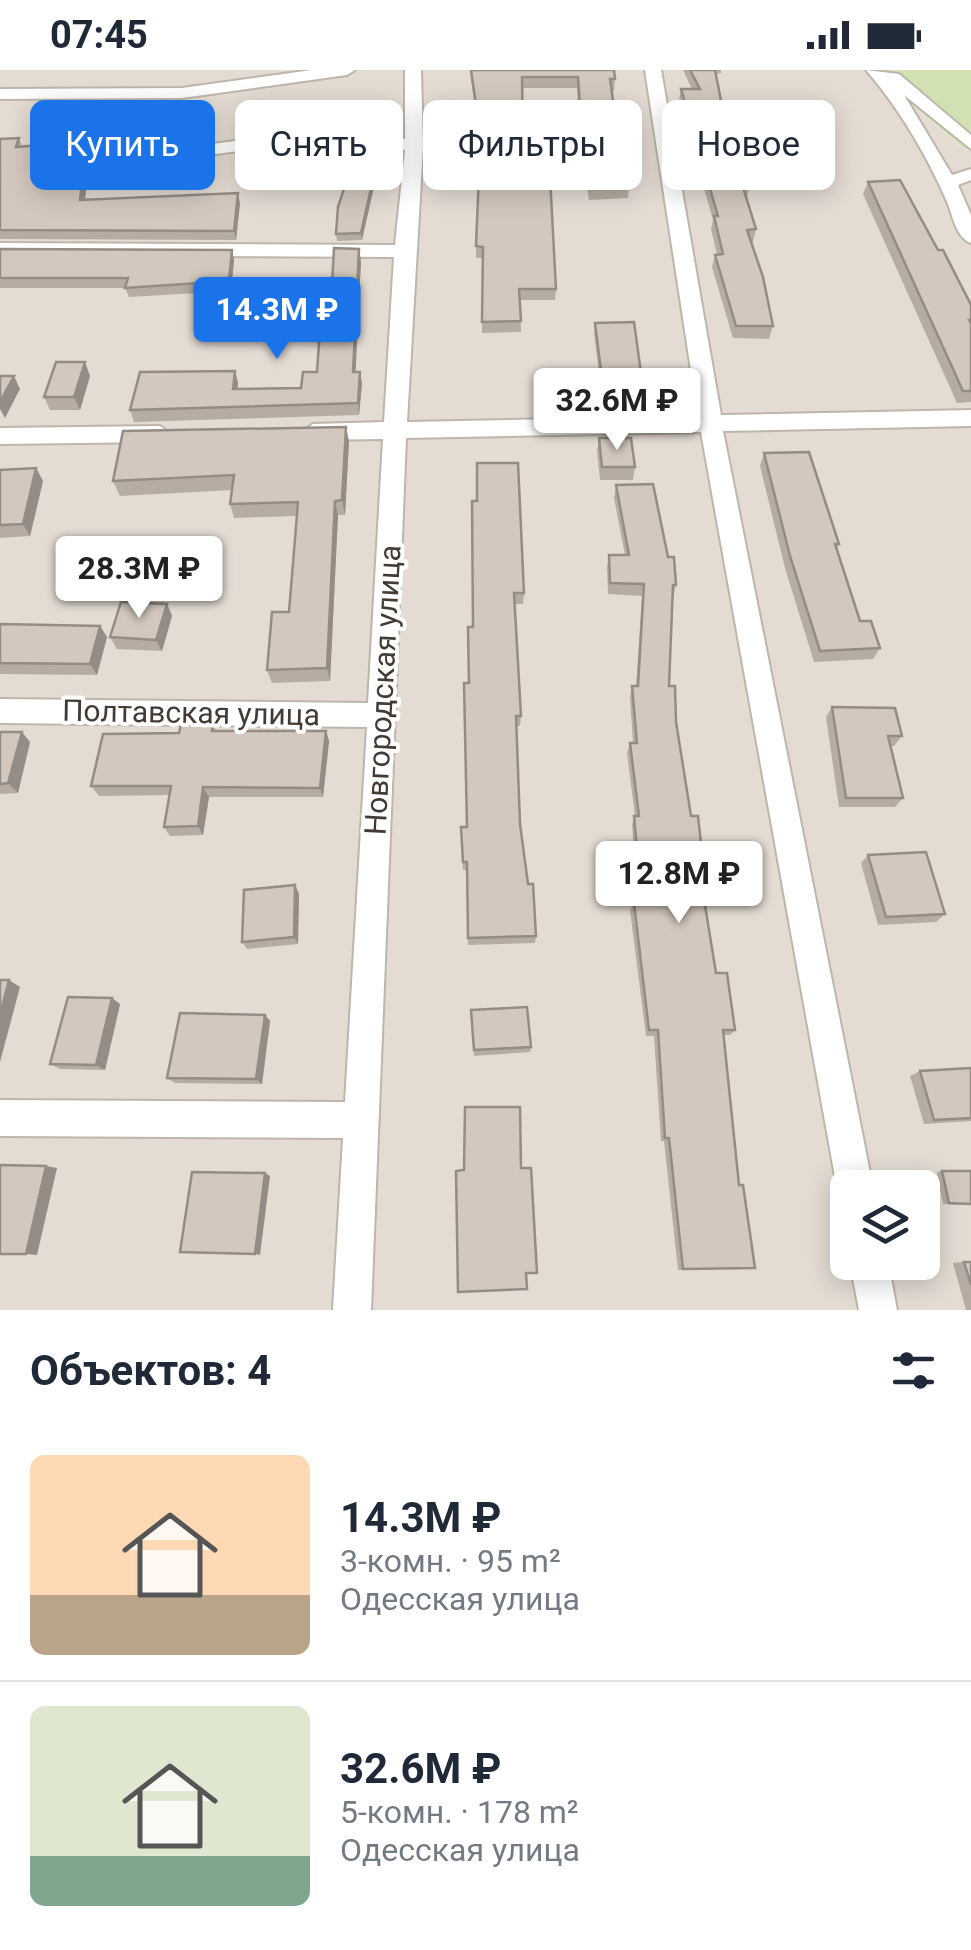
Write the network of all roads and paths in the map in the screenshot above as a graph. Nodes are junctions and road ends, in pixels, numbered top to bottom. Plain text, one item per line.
1 (347, 70) edge
2 (414, 70) edge
3 (653, 70) edge
4 (874, 70) edge
5 (885, 70) edge
6 (0, 94) edge
7 (971, 144) edge
8 (414, 146) junction
9 (215, 152) edge
10 (971, 174) edge
11 (948, 184) junction
12 (971, 237) edge
13 (0, 249) edge
14 (404, 251) junction
15 (971, 418) edge
16 (711, 426) junction
17 (395, 430) junction
18 (296, 432) edge
19 (178, 434) edge
20 (0, 436) edge
21 (0, 711) edge
22 (381, 716) junction
23 (0, 1118) edge
24 (362, 1120) junction
25 (852, 1170) edge
26 (872, 1280) edge
27 (352, 1310) edge
28 (878, 1310) edge

1 - 6 street
2 - 8 street, Новгородская улица
3 - 16 street
4 - 11 street
5 - 7 street
8 - 9 street
8 - 14 street, Новгородская улица
10 - 11 street
11 - 12 street
13 - 14 street
14 - 17 street, Новгородская улица
15 - 16 street
16 - 17 street
16 - 25 street
17 - 18 street
17 - 22 street, Новгородская улица
19 - 20 street
21 - 22 street, Полтавская улица
22 - 24 street, Новгородская улица
23 - 24 street
24 - 27 street, Новгородская улица
26 - 28 street

